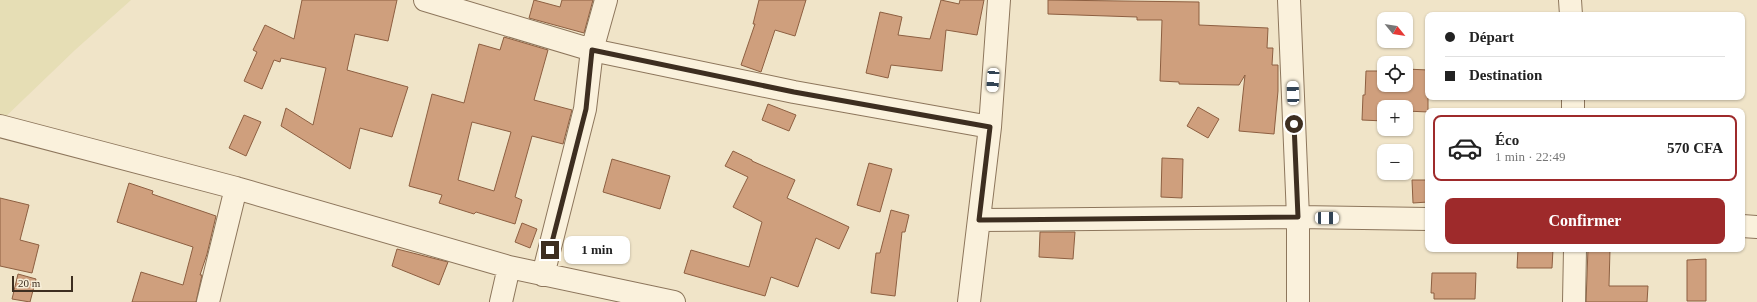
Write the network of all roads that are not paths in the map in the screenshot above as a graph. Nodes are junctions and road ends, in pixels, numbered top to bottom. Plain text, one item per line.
1 (425, 0) edge
2 (606, 0) edge
3 (999, 0) edge
4 (1289, 0) edge
5 (1570, 0) edge
6 (1570, 12) edge
7 (592, 50) junction
8 (0, 126) edge
9 (990, 127) junction
10 (236, 188) junction
11 (1298, 217) junction
12 (1425, 219) edge
13 (979, 220) junction
14 (1745, 226) edge
15 (1757, 227) edge
16 (1575, 252) edge
17 (509, 267) junction
18 (543, 274) junction
19 (208, 302) edge
20 (501, 302) edge
21 (674, 302) edge
22 (969, 302) edge
23 (1298, 302) edge
24 (1574, 302) edge

1 - 7 street
2 - 7 street
3 - 9 street
4 - 11 street
5 - 6 street
7 - 9 street
7 - 18 street
8 - 10 street
9 - 13 street
10 - 17 street
10 - 19 street
11 - 12 street
11 - 13 street
11 - 23 street
13 - 22 street
14 - 15 street
16 - 24 street
17 - 18 street
17 - 20 street
18 - 21 street

